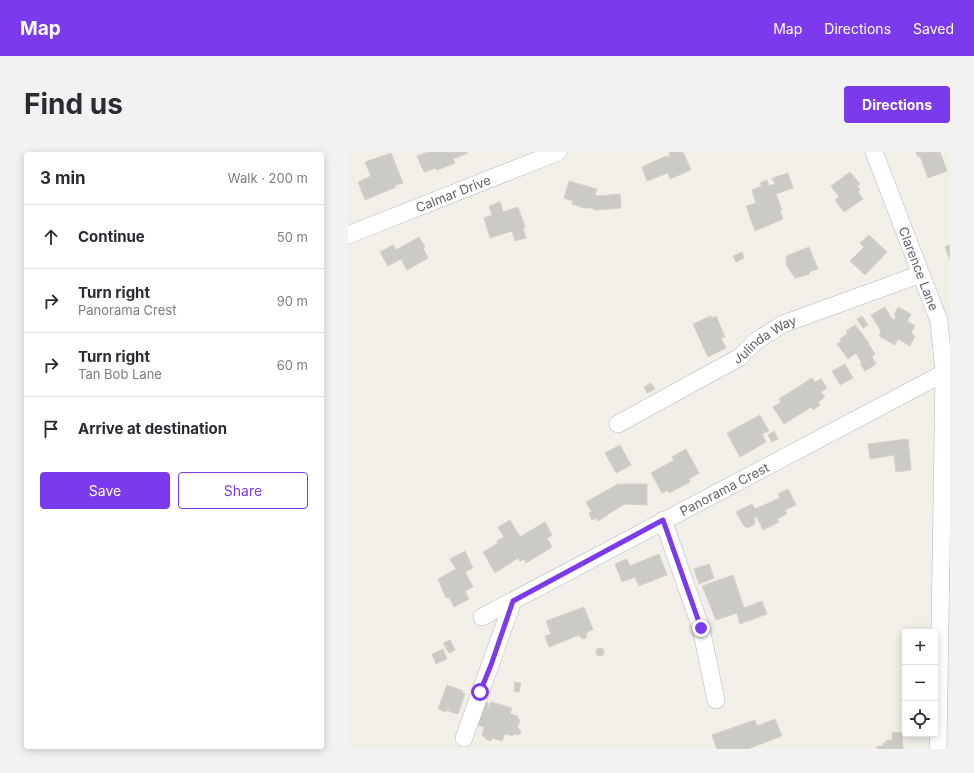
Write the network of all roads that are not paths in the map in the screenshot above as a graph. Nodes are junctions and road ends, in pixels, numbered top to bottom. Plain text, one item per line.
1 (558, 152) edge
2 (874, 152) edge
3 (348, 235) edge
4 (921, 274) junction
5 (944, 373) junction
6 (618, 424) dead end
7 (663, 520) junction
8 (513, 601) junction
9 (482, 617) dead end
10 (716, 700) dead end
11 (464, 738) dead end
12 (938, 749) edge

1 - 3 street, Calmar Drive
2 - 4 street, Clarence Lane
4 - 5 street, Clarence Lane
4 - 6 street, Julinda Way
5 - 7 street, Panorama Crest
5 - 12 street, Clarence Lane
7 - 8 street, Panorama Crest
7 - 10 street
8 - 9 street, Panorama Crest
8 - 11 street

